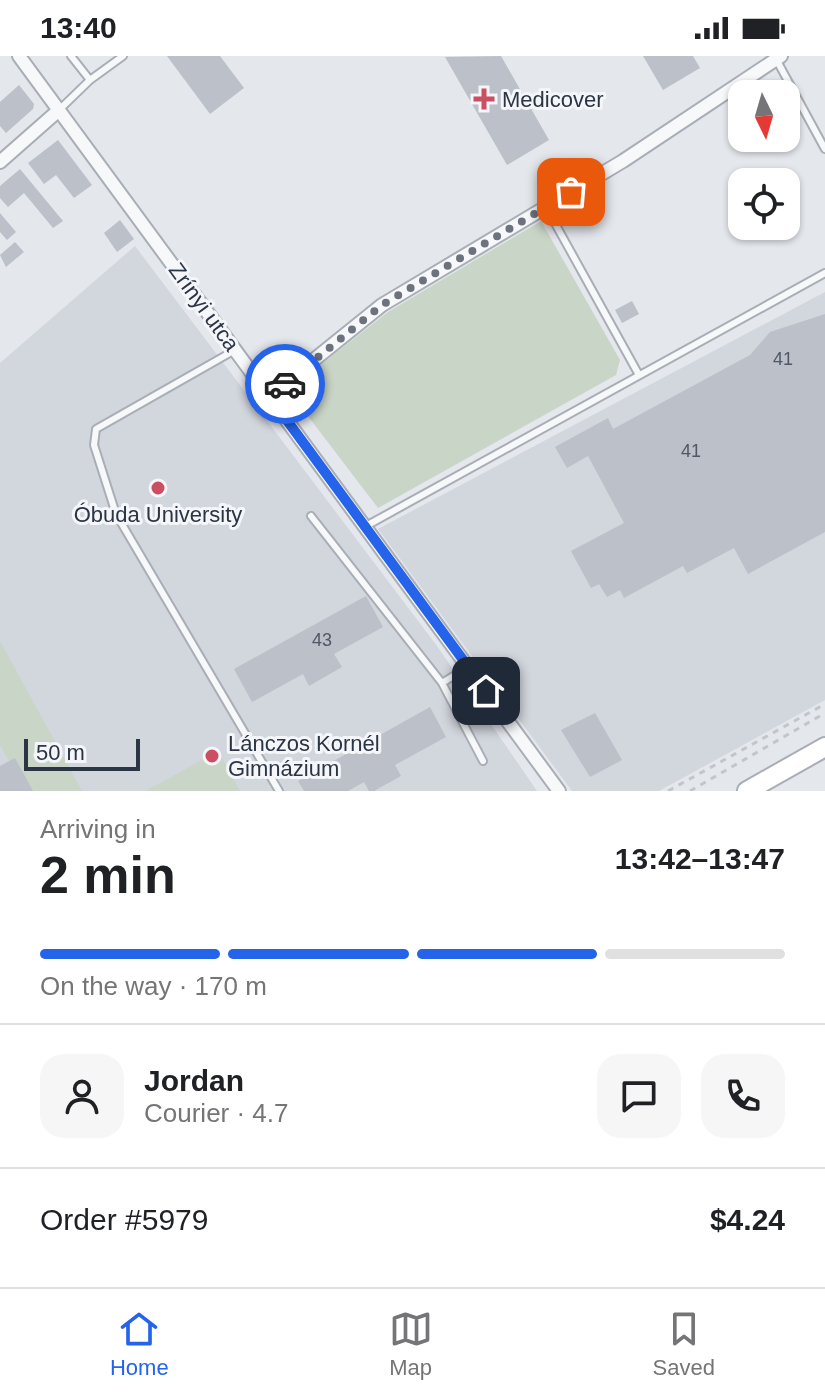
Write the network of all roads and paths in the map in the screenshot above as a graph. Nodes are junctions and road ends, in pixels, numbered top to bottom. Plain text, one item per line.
1 (19, 56) edge
2 (71, 56) edge
3 (123, 56) edge
4 (778, 58) edge
5 (90, 80) junction
6 (59, 110) junction
7 (825, 149) edge
8 (0, 162) edge
9 (546, 207) junction
10 (825, 273) edge
11 (235, 350) junction
12 (639, 375) junction
13 (269, 396) junction
14 (311, 516) dead end
15 (366, 526) junction
16 (468, 667) junction
17 (442, 683) junction
18 (825, 704) edge
19 (825, 713) edge
20 (825, 747) edge
21 (483, 761) dead end
22 (279, 791) edge
23 (559, 791) edge
24 (668, 791) edge
25 (690, 791) edge
26 (747, 791) edge

1 - 6 street, Zrínyi utca
2 - 5 lane
3 - 5 lane
4 - 7 lane
4 - 9 street
5 - 6 lane
6 - 8 street
6 - 11 street, Zrínyi utca
9 - 12 lane
9 - 13 street
10 - 12 lane
11 - 13 street, Zrínyi utca
11 - 22 lane
12 - 15 lane
13 - 15 street, Zrínyi utca
14 - 17 lane
15 - 16 street, Zrínyi utca
16 - 17 lane
16 - 23 street, Zrínyi utca
17 - 21 lane
18 - 24 path
19 - 25 path
20 - 26 main road

